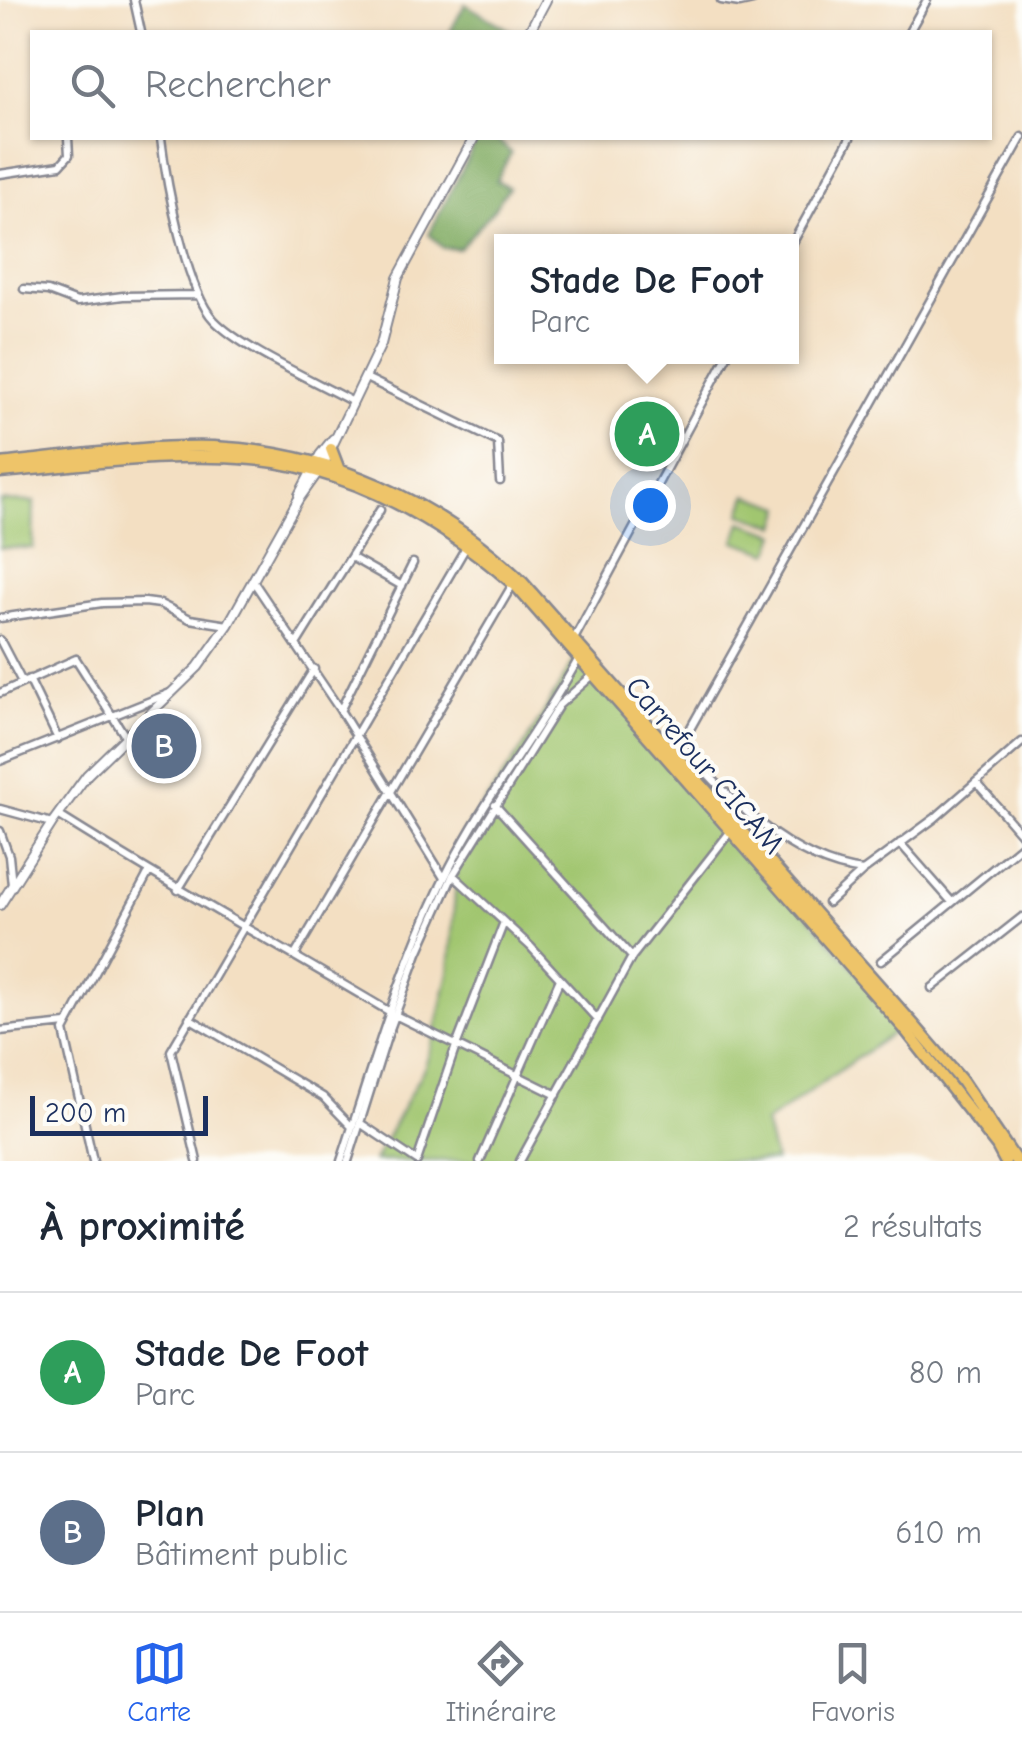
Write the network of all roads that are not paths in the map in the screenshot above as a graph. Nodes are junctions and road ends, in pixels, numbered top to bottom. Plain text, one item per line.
1 (134, 0) edge
2 (546, 0) edge
3 (721, 0) edge
4 (753, 0) edge
5 (927, 0) edge
6 (141, 30) edge
7 (530, 30) edge
8 (910, 30) edge
9 (1022, 137) edge
10 (68, 140) edge
11 (161, 140) edge
12 (473, 140) edge
13 (849, 140) edge
14 (0, 174) edge
15 (797, 234) edge
16 (24, 288) dead end
17 (197, 295) junction
18 (723, 364) edge
19 (366, 378) junction
20 (352, 402) junction
21 (336, 436) junction
22 (330, 449) junction
23 (0, 464) edge
24 (318, 467) junction
25 (340, 470) junction
26 (0, 472) edge
27 (500, 482) dead end
28 (380, 510) dead end
29 (466, 546) junction
30 (351, 557) junction
31 (413, 563) dead end
32 (254, 581) junction
33 (513, 584) junction
34 (402, 586) junction
35 (0, 618) edge
36 (228, 625) junction
37 (0, 640) edge
38 (573, 640) junction
39 (297, 643) junction
40 (579, 658) junction
41 (314, 669) junction
42 (593, 675) junction
43 (25, 680) junction
44 (176, 691) junction
45 (0, 693) edge
46 (340, 710) junction
47 (111, 715) junction
48 (354, 736) junction
49 (58, 739) junction
50 (127, 739) junction
51 (1022, 742) edge
52 (676, 749) junction
53 (0, 761) edge
54 (976, 782) junction
55 (390, 792) junction
56 (495, 804) junction
57 (0, 809) edge
58 (55, 819) junction
59 (0, 831) edge
60 (730, 832) junction
61 (1022, 836) edge
62 (900, 843) junction
63 (1022, 845) edge
64 (863, 871) junction
65 (149, 872) junction
66 (454, 875) junction
67 (444, 879) junction
68 (12, 887) junction
69 (178, 890) junction
70 (951, 901) junction
71 (828, 903) dead end
72 (0, 906) edge
73 (1022, 917) edge
74 (504, 922) junction
75 (242, 924) junction
76 (295, 955) junction
77 (632, 957) junction
78 (881, 961) dead end
79 (560, 979) junction
80 (932, 988) dead end
81 (392, 1014) junction
82 (189, 1018) junction
83 (598, 1020) junction
84 (66, 1024) junction
85 (0, 1032) edge
86 (456, 1046) junction
87 (517, 1075) junction
88 (556, 1095) junction
89 (356, 1125) junction
90 (93, 1161) edge
91 (197, 1161) edge
92 (347, 1161) edge
93 (417, 1161) edge
94 (480, 1161) edge
95 (520, 1161) edge
96 (1004, 1161) edge
97 (1016, 1161) edge

1 - 6 street
2 - 7 street
3 - 4 street
5 - 8 street
9 - 52 street
10 - 14 street
11 - 17 street
12 - 19 street
13 - 15 street
16 - 17 street
17 - 20 street
18 - 38 street
19 - 20 street
19 - 27 street
20 - 21 street
21 - 22 street
21 - 24 street
22 - 24 street
22 - 25 main road
23 - 24 main road
24 - 25 main road
24 - 26 main road
24 - 29 main road, Carrefour CICAM
24 - 32 street
25 - 38 main road
28 - 30 street
29 - 33 main road, Carrefour CICAM
29 - 48 street
30 - 34 street
30 - 39 street
31 - 34 street
32 - 36 street
32 - 39 street
33 - 40 main road, Carrefour CICAM
33 - 55 street
34 - 46 street
35 - 36 street
36 - 44 street
37 - 43 street
38 - 52 main road
39 - 41 street
40 - 42 main road, Carrefour CICAM
40 - 67 street
41 - 46 street
41 - 69 street
42 - 56 street
42 - 60 main road, Carrefour CICAM
43 - 45 street
43 - 47 street
43 - 49 street
44 - 47 street
44 - 50 street
46 - 48 street
47 - 49 street
47 - 50 street
48 - 55 street
48 - 75 street
49 - 53 street
50 - 58 street
51 - 54 street
52 - 64 street
52 - 97 main road
54 - 61 street
54 - 62 street
55 - 67 street
55 - 76 street
56 - 66 street
56 - 77 street
57 - 58 street
58 - 65 street
58 - 68 street
59 - 68 street
60 - 77 street
60 - 96 main road, Carrefour CICAM
62 - 64 street
62 - 70 street
63 - 70 street
64 - 71 street
65 - 69 street
65 - 84 street
66 - 74 street
66 - 81 street
67 - 81 street
68 - 72 street
69 - 75 street
70 - 78 street
73 - 80 street
74 - 79 street
74 - 86 street
75 - 76 street
75 - 82 street
76 - 81 street
77 - 83 street
79 - 83 street
79 - 87 street
81 - 86 street
81 - 89 street
82 - 89 street
82 - 91 street
83 - 88 street
84 - 85 street
84 - 90 street
86 - 87 street
86 - 93 street
87 - 88 street
87 - 94 street
88 - 95 street
89 - 92 street
89 - 93 street

